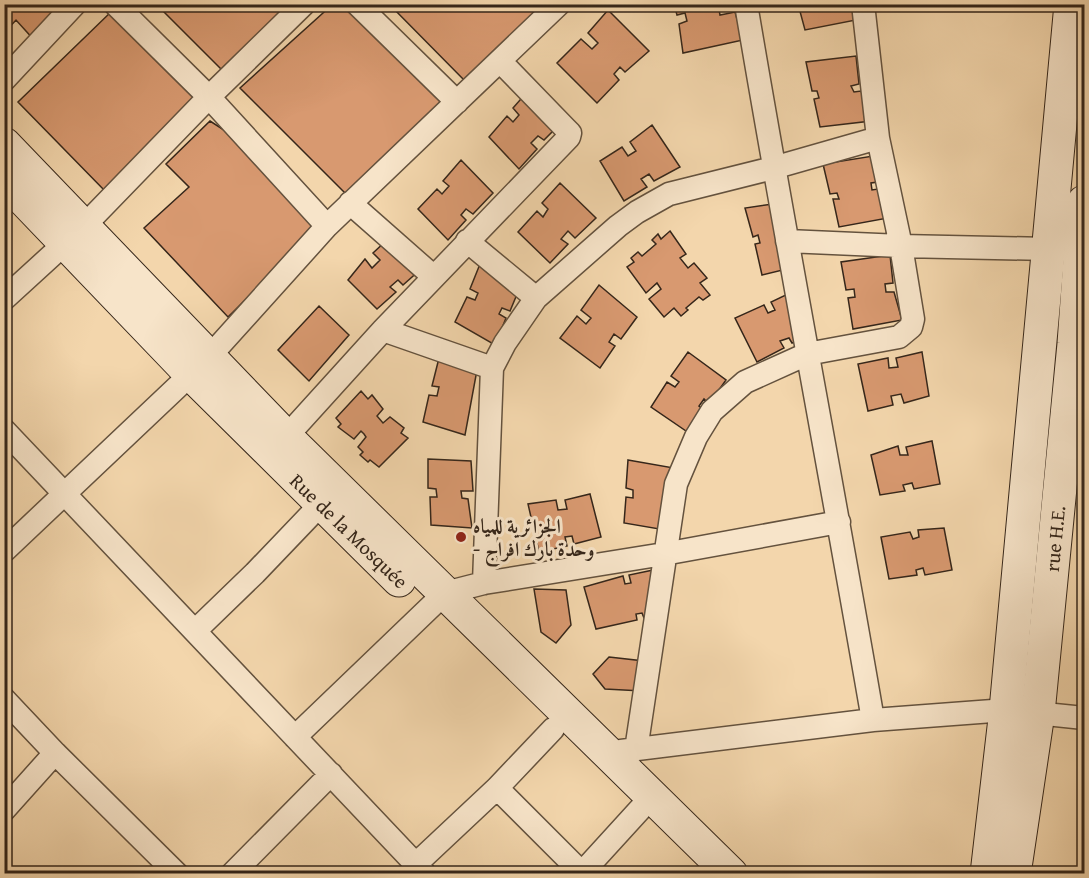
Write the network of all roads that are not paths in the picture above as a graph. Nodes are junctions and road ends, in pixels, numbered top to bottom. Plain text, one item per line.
1 (75, 4) edge
2 (116, 4) edge
3 (304, 4) edge
4 (357, 4) edge
5 (559, 4) edge
6 (746, 4) edge
7 (863, 4) edge
8 (1071, 4) edge
9 (500, 61) junction
10 (4, 80) edge
11 (209, 97) junction
12 (457, 102) junction
13 (878, 138) junction
14 (4, 144) edge
15 (773, 168) junction
16 (4, 179) edge
17 (1084, 202) edge
18 (350, 203) junction
19 (327, 226) junction
20 (75, 235) junction
21 (467, 241) junction
22 (787, 241) junction
23 (901, 246) junction
24 (1048, 249) junction
25 (434, 277) junction
26 (536, 298) junction
27 (4, 299) edge
28 (383, 330) junction
29 (1040, 341) junction
30 (1079, 345) edge
31 (807, 354) junction
32 (200, 365) junction
33 (492, 368) junction
34 (4, 430) edge
35 (286, 437) junction
36 (66, 494) junction
37 (321, 504) junction
38 (839, 522) junction
39 (4, 551) edge
40 (664, 554) junction
41 (484, 583) junction
42 (436, 601) junction
43 (195, 631) junction
44 (4, 699) edge
45 (1006, 710) junction
46 (1038, 713) junction
47 (1084, 718) edge
48 (873, 720) junction
49 (553, 729) junction
50 (295, 736) junction
51 (622, 751) junction
52 (55, 753) junction
53 (331, 774) junction
54 (497, 788) junction
55 (645, 803) junction
56 (4, 810) edge
57 (420, 869) edge
58 (177, 873) edge
59 (232, 873) edge
60 (581, 873) edge
61 (702, 873) edge
62 (731, 873) edge
63 (987, 873) edge
64 (1014, 873) edge

1 - 10 street
2 - 11 street
3 - 11 street
4 - 12 street
5 - 9 street
6 - 15 street
7 - 13 street
8 - 24 main road
9 - 12 street
9 - 21 street
11 - 19 street
11 - 20 street
12 - 18 street
13 - 15 street
13 - 23 street
14 - 20 main road
15 - 22 street
15 - 26 street
16 - 20 main road, Rue de la Mosquée
17 - 30 main road, rue H.E.
18 - 19 street
18 - 25 street
19 - 32 street
20 - 27 street
20 - 32 main road, Rue de la Mosquée
21 - 25 street
21 - 26 street
22 - 23 street
22 - 31 street
23 - 24 street
23 - 31 street
24 - 29 main road
25 - 28 street
26 - 33 street
28 - 33 street
28 - 35 street
29 - 30 street
29 - 45 main road
30 - 46 main road, rue H.E.
31 - 38 street
31 - 40 street
32 - 35 main road
32 - 36 street
32 - 37 main road, Rue de la Mosquée
33 - 41 street
34 - 36 street
35 - 42 main road
36 - 39 street
36 - 43 street
37 - 42 main road, Rue de la Mosquée
37 - 43 street
38 - 40 street
38 - 48 street
40 - 41 street
40 - 51 street
41 - 42 street
42 - 49 main road, Rue de la Mosquée
42 - 50 street
42 - 51 main road
43 - 50 street
44 - 52 street
45 - 46 street
45 - 48 street
45 - 63 main road
46 - 47 street
46 - 64 main road, rue H.E.
48 - 51 street
49 - 54 street
49 - 55 main road, Rue de la Mosquée
50 - 53 street
51 - 55 main road
52 - 56 street
52 - 58 street
53 - 57 street
53 - 59 street
54 - 57 street
54 - 60 street
55 - 60 street
55 - 61 main road, Rue de la Mosquée
55 - 62 main road

